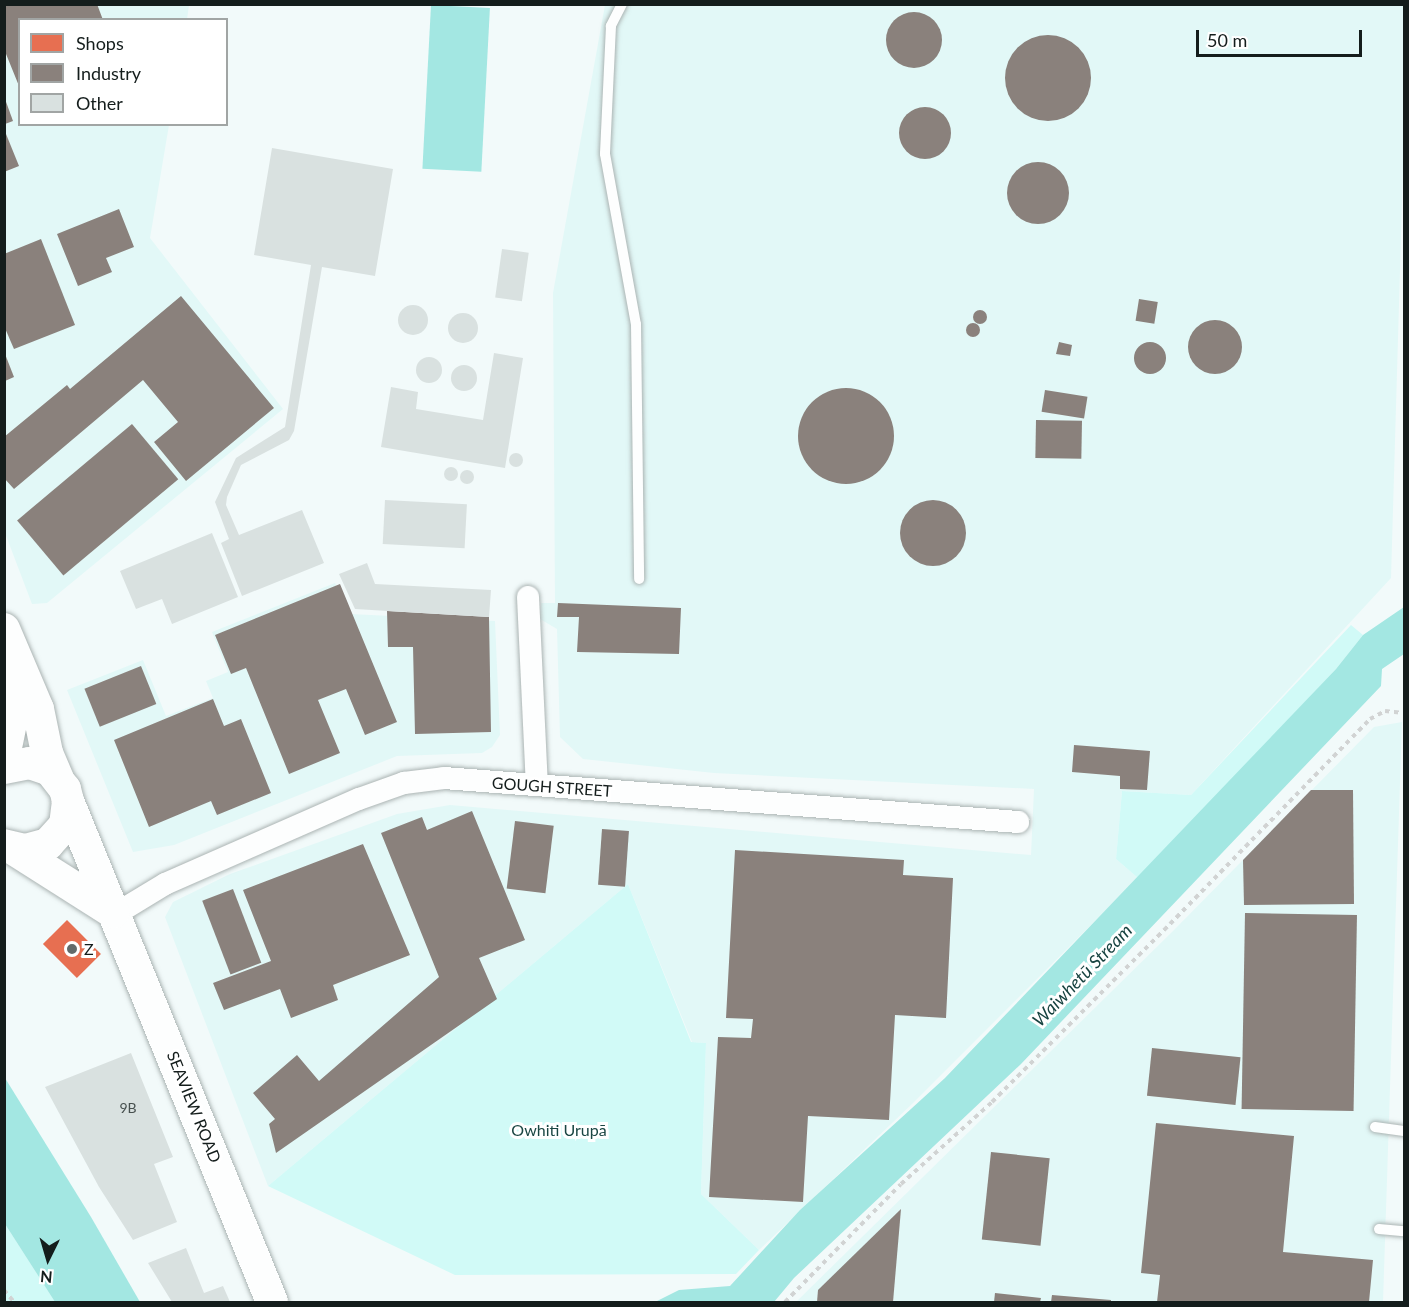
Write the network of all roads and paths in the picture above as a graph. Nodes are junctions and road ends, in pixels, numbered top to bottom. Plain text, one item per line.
1 (622, 4) edge
2 (639, 579) dead end
3 (528, 597) dead end
4 (10, 642) edge
5 (1404, 713) edge
6 (4, 757) edge
7 (4, 768) edge
8 (537, 785) junction
9 (63, 790) junction
10 (1018, 822) dead end
11 (8, 847) edge
12 (113, 914) junction
13 (1375, 1127) dead end
14 (1404, 1131) edge
15 (1379, 1229) dead end
16 (1404, 1231) edge
17 (4, 1290) edge
18 (14, 1302) edge
19 (272, 1302) edge
20 (785, 1302) edge

1 - 2 lane
3 - 8 street
4 - 6 main road, SEAVIEW ROAD
4 - 9 main road, SEAVIEW ROAD
5 - 20 path
7 - 9 main road
8 - 10 street, GOUGH STREET
8 - 12 street, GOUGH STREET
9 - 11 main road
9 - 12 main road, SEAVIEW ROAD
11 - 12 main road
12 - 19 main road, SEAVIEW ROAD
13 - 14 lane
15 - 16 lane
17 - 18 path

